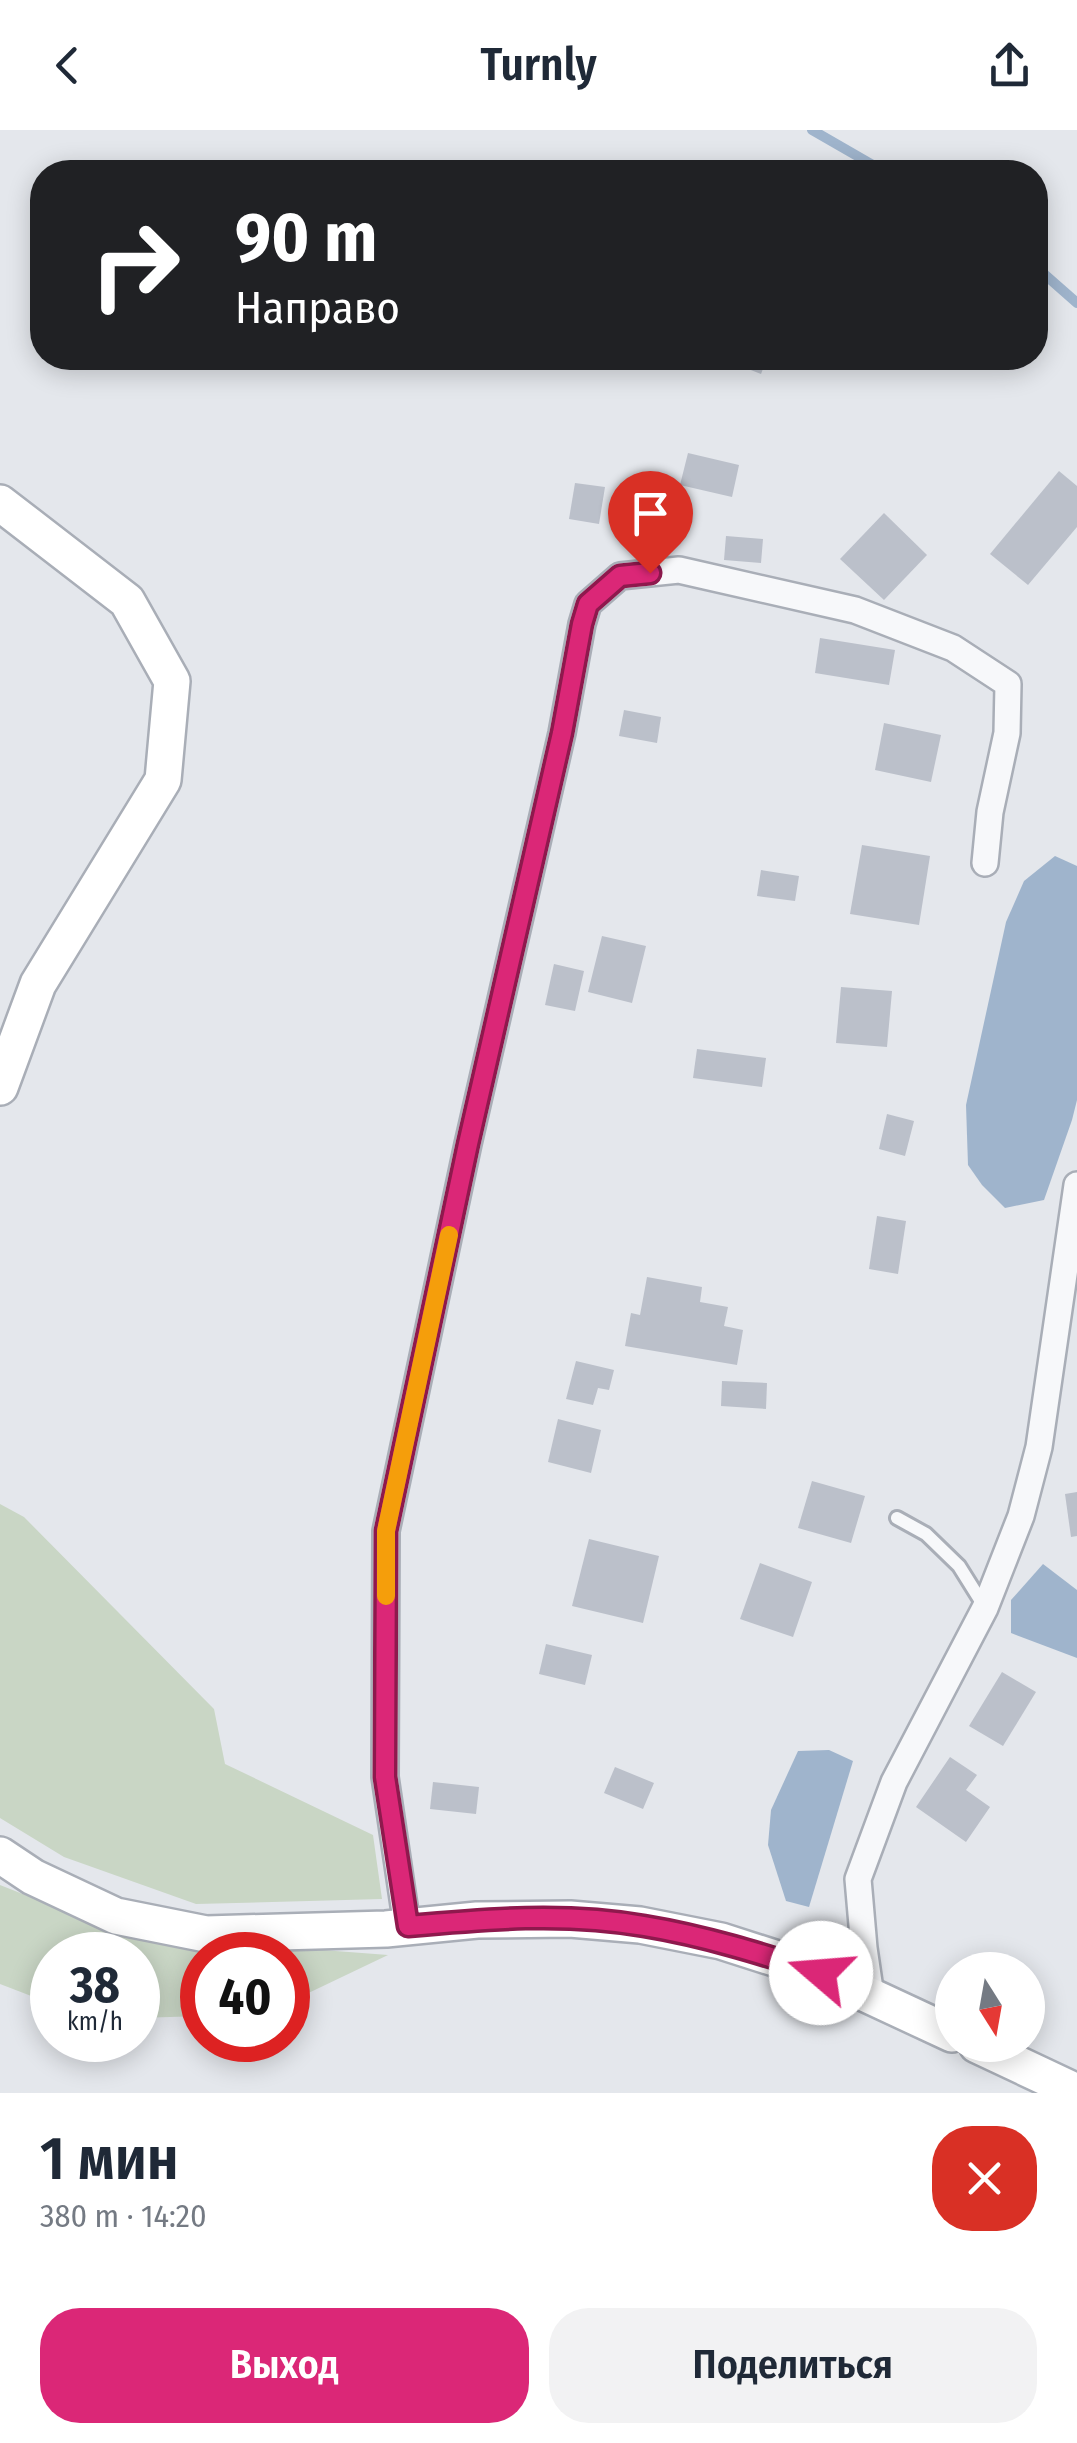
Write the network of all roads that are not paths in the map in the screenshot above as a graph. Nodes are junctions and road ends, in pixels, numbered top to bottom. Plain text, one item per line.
1 (0, 503) edge
2 (985, 863) dead end
3 (0, 1087) edge
4 (1077, 1185) edge
5 (896, 1518) dead end
6 (985, 1608) junction
7 (0, 1855) edge
8 (408, 1926) junction
9 (871, 1996) junction
10 (935, 2026) edge
11 (1013, 2062) edge
12 (1077, 2092) edge

1 - 3 street
2 - 8 street
4 - 6 street
5 - 6 lane
6 - 9 street
7 - 8 street
8 - 9 street
9 - 10 street
11 - 12 street

